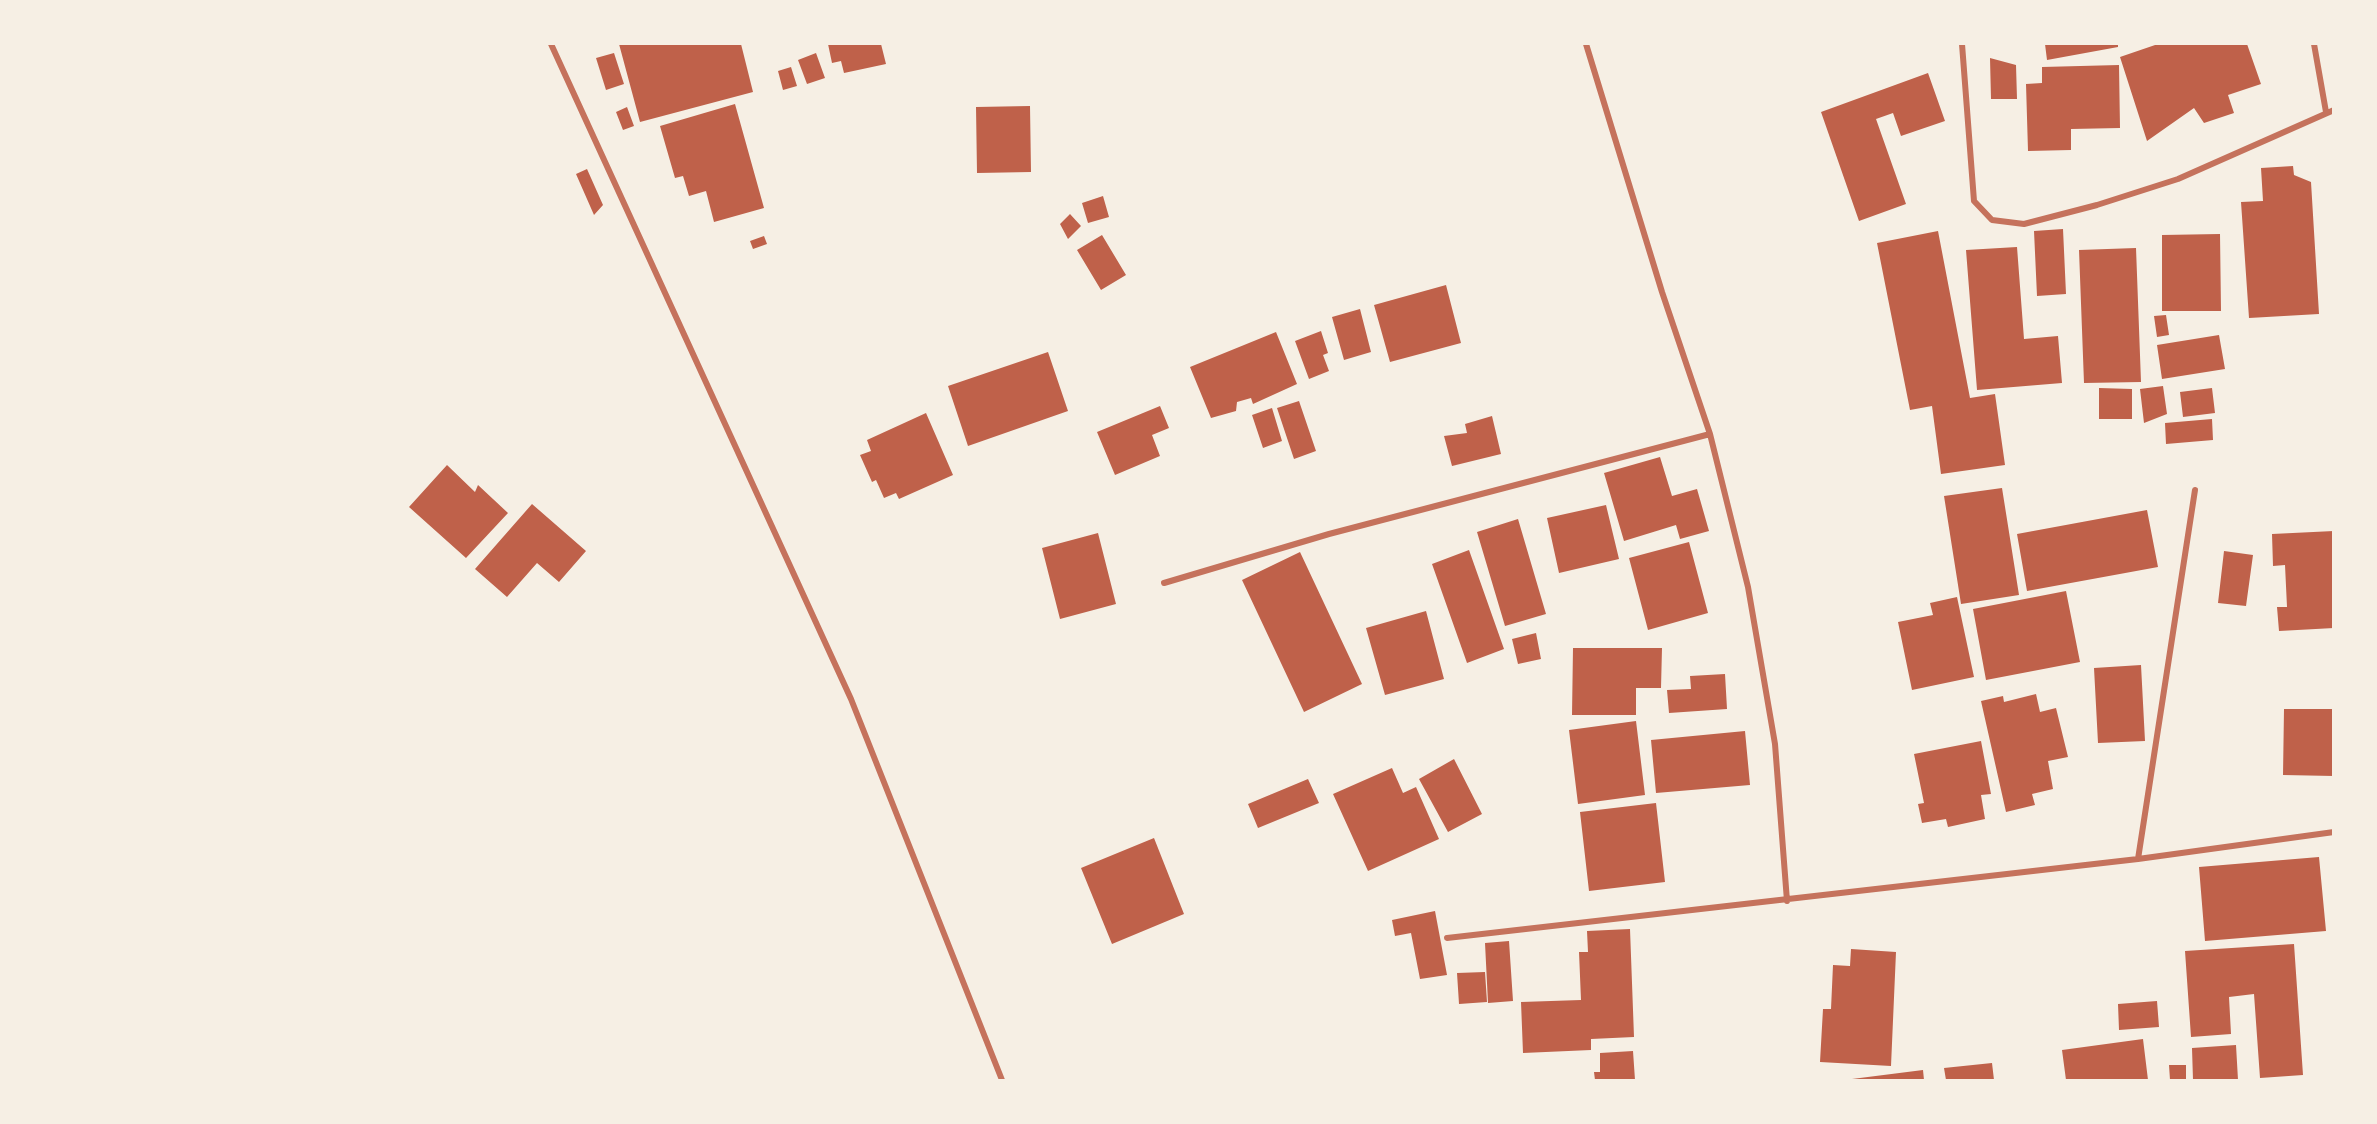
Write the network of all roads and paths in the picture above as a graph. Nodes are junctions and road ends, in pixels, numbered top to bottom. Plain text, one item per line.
1 (551, 44) edge
2 (1586, 44) edge
3 (1962, 44) edge
4 (2314, 44) edge
5 (2334, 110) edge
6 (2326, 112) junction
7 (1710, 435) junction
8 (2195, 490) dead end
9 (1164, 583) dead end
10 (2334, 832) edge
11 (2138, 859) junction
12 (1787, 901) junction
13 (1447, 938) dead end
14 (1002, 1080) edge

1 - 14 street
2 - 7 street
3 - 6 street
4 - 6 street
5 - 6 street
7 - 9 street
7 - 12 street
8 - 11 street
10 - 11 street
11 - 12 street
12 - 13 street

